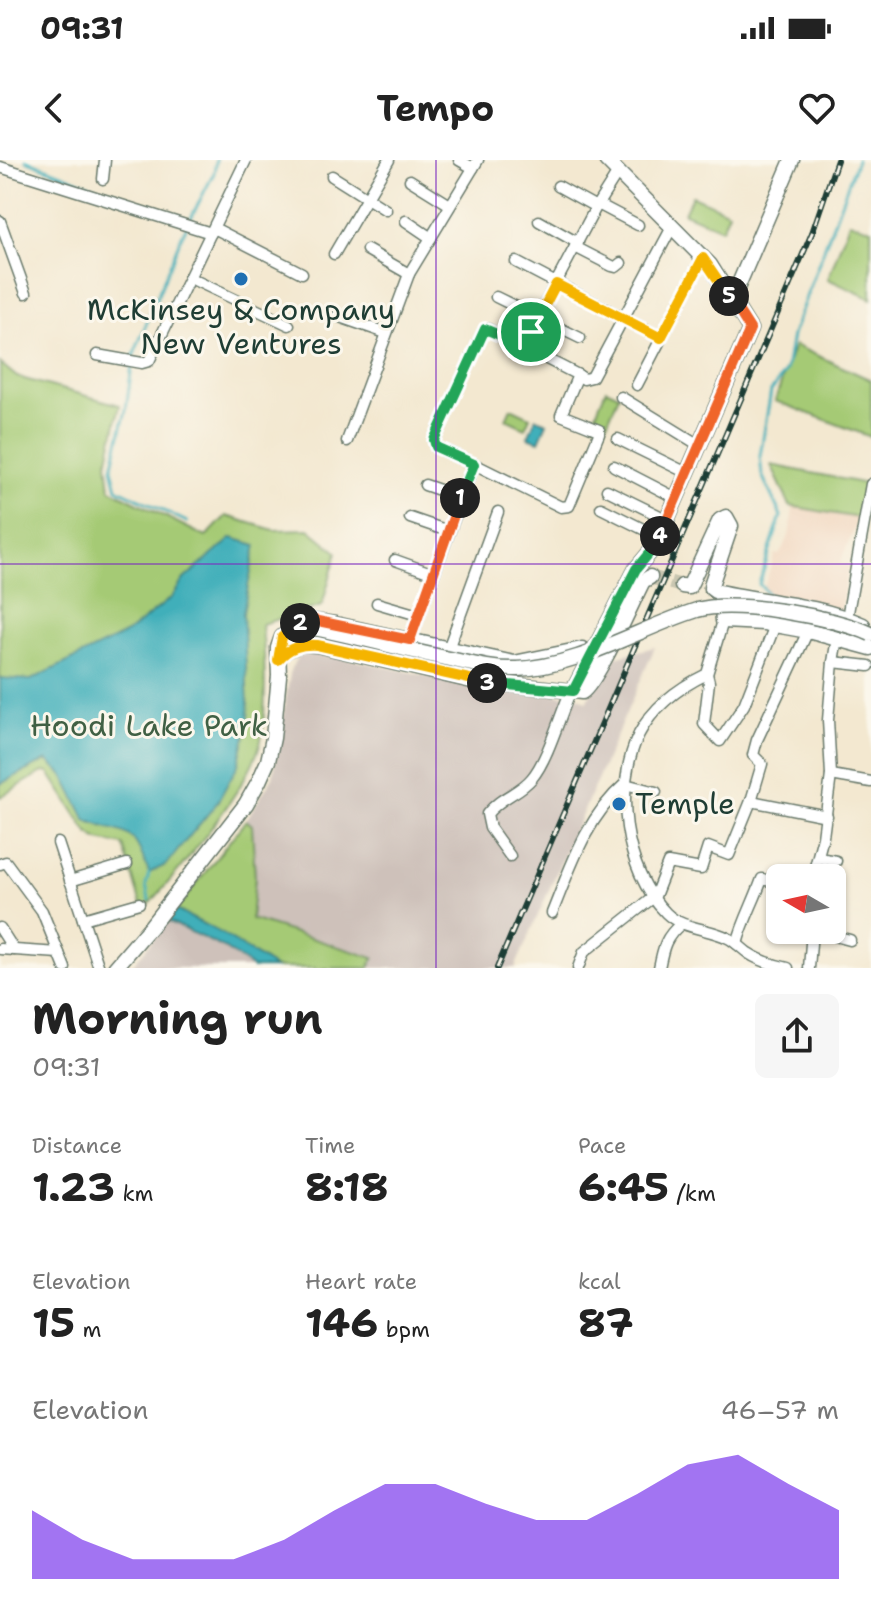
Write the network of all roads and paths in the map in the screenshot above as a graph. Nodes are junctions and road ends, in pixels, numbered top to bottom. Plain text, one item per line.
1 (105, 160) edge
2 (246, 160) edge
3 (389, 160) edge
4 (459, 160) edge
5 (606, 160) edge
6 (792, 160) edge
7 (475, 164) edge
8 (0, 167) edge
9 (618, 172) junction
10 (332, 176) dead end
11 (103, 179) dead end
12 (410, 180) dead end
13 (558, 186) dead end
14 (367, 198) junction
15 (450, 205) junction
16 (597, 205) junction
17 (386, 210) dead end
18 (0, 221) edge
19 (406, 221) dead end
20 (539, 221) dead end
21 (638, 225) dead end
22 (672, 227) junction
23 (212, 231) junction
24 (431, 238) junction
25 (576, 245) junction
26 (367, 250) dead end
27 (334, 254) dead end
28 (703, 258) junction
29 (516, 262) dead end
30 (621, 263) dead end
31 (302, 273) dead end
32 (409, 274) junction
33 (190, 278) junction
34 (556, 284) junction
35 (26, 293) dead end
36 (496, 297) dead end
37 (732, 300) junction
38 (337, 316) dead end
39 (622, 317) junction
40 (538, 318) junction
41 (289, 325) dead end
42 (386, 333) junction
43 (580, 338) dead end
44 (661, 338) junction
45 (523, 345) junction
46 (97, 355) dead end
47 (578, 375) junction
48 (637, 385) dead end
49 (621, 397) dead end
50 (618, 439) dead end
51 (347, 441) dead end
52 (699, 445) junction
53 (474, 464) junction
54 (614, 466) dead end
55 (687, 473) junction
56 (871, 484) edge
57 (425, 485) dead end
58 (607, 490) dead end
59 (460, 497) junction
60 (676, 498) junction
61 (601, 508) dead end
62 (498, 512) dead end
63 (410, 518) dead end
64 (666, 519) junction
65 (448, 531) junction
66 (659, 537) junction
67 (395, 560) dead end
68 (434, 574) junction
69 (650, 577) dead end
70 (682, 586) dead end
71 (721, 592) junction
72 (377, 603) dead end
73 (418, 615) junction
74 (847, 618) junction
75 (723, 621) junction
76 (775, 625) junction
77 (291, 630) junction
78 (808, 631) junction
79 (871, 631) edge
80 (837, 638) junction
81 (410, 640) junction
82 (597, 644) junction
83 (871, 646) edge
84 (448, 649) junction
85 (283, 652) junction
86 (542, 658) junction
87 (833, 662) junction
88 (869, 666) dead end
89 (707, 674) junction
90 (544, 688) junction
91 (575, 691) junction
92 (831, 775) junction
93 (871, 782) edge
94 (625, 784) junction
95 (656, 792) dead end
96 (751, 801) junction
97 (827, 816) junction
98 (58, 843) dead end
99 (510, 856) dead end
100 (819, 858) junction
101 (836, 861) dead end
102 (0, 864) edge
103 (127, 864) dead end
104 (817, 864) edge
105 (766, 880) edge
106 (70, 881) junction
107 (655, 896) junction
108 (139, 903) dead end
109 (552, 913) dead end
110 (83, 919) junction
111 (681, 924) junction
112 (0, 928) edge
113 (846, 939) edge
114 (850, 940) dead end
115 (737, 944) junction
116 (811, 944) edge
117 (0, 949) edge
118 (14, 950) junction
119 (59, 953) junction
120 (65, 968) edge
121 (99, 968) edge
122 (115, 968) edge
123 (578, 968) edge
124 (659, 968) edge
125 (788, 968) edge
126 (809, 968) edge

1 - 11 street
2 - 23 street
3 - 14 street
4 - 7 street
5 - 9 street
6 - 37 street
7 - 15 street
8 - 23 street
9 - 16 street
9 - 22 street
10 - 14 street
12 - 15 street
13 - 16 street
14 - 17 street
14 - 27 street
15 - 24 street
16 - 21 street
16 - 25 street
18 - 35 street
19 - 24 street
20 - 25 street
22 - 28 street
22 - 39 street
23 - 31 street
23 - 33 street
24 - 32 street
25 - 30 street
25 - 34 street
26 - 32 street
28 - 37 street
28 - 44 street
29 - 34 street
32 - 42 street
33 - 41 street
33 - 46 street
34 - 39 street
34 - 40 street
36 - 40 street
37 - 52 street
38 - 42 street
39 - 44 street
39 - 47 street
40 - 43 street
40 - 45 street
42 - 51 street
44 - 48 street
45 - 47 street
45 - 53 street
47 - 53 street
49 - 52 street
50 - 55 street
52 - 55 street
53 - 59 street
54 - 60 street
55 - 60 street
56 - 74 street
57 - 59 street
58 - 64 street
59 - 65 street
60 - 64 street
61 - 66 street
62 - 84 street
63 - 65 street
64 - 66 street
65 - 68 street
66 - 82 street
67 - 68 street
68 - 73 street
69 - 91 street
70 - 71 street
71 - 74 street
71 - 75 street
72 - 73 street
73 - 81 street
74 - 79 street
75 - 76 street
75 - 89 street
76 - 78 street
76 - 89 street
77 - 79 street, bridge
77 - 81 street
77 - 85 street
78 - 80 street
78 - 96 street
80 - 83 street
80 - 87 street
81 - 84 street
82 - 86 street
82 - 91 street
83 - 85 street, bridge
84 - 86 street
85 - 90 street
85 - 122 street
86 - 90 street
87 - 88 street
87 - 92 street
89 - 94 street
90 - 91 street
91 - 99 street
92 - 93 street
92 - 97 street
94 - 95 street
94 - 107 street
94 - 109 street
96 - 97 street
96 - 107 street
97 - 100 street
98 - 106 street
100 - 101 street
100 - 104 street
102 - 119 street
103 - 106 street
105 - 115 street
106 - 110 street
107 - 111 street
107 - 123 street
108 - 110 street
110 - 121 street
111 - 115 street
111 - 124 street
112 - 118 street
113 - 114 street
115 - 125 street
116 - 126 street
117 - 118 street
118 - 119 street
119 - 120 street

